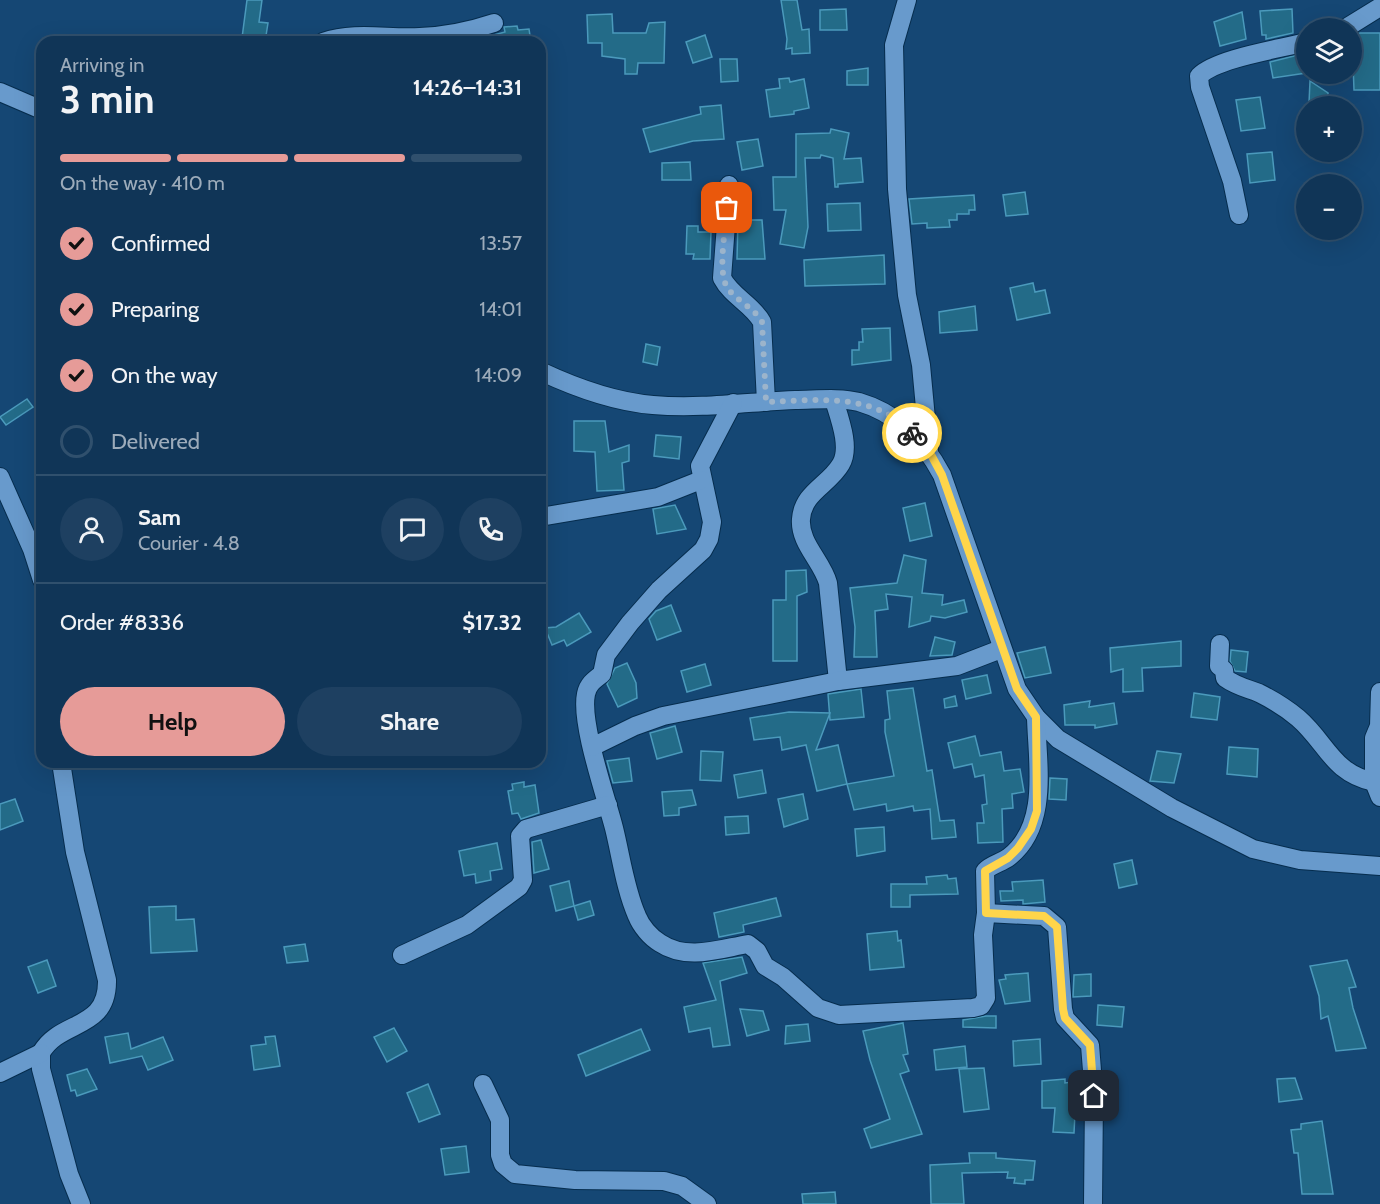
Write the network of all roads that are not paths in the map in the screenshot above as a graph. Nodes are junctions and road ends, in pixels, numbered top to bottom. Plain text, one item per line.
1 (907, 0) edge
2 (1380, 7) edge
3 (1362, 18) edge
4 (494, 23) dead end
5 (351, 36) edge
6 (388, 36) edge
7 (431, 36) edge
8 (1296, 44) edge
9 (0, 92) edge
10 (36, 107) edge
11 (729, 185) dead end
12 (1239, 215) dead end
13 (546, 373) edge
14 (834, 400) junction
15 (766, 402) junction
16 (733, 403) junction
17 (929, 451) junction
18 (0, 477) edge
19 (701, 480) junction
20 (4, 503) edge
21 (546, 516) edge
22 (36, 568) edge
23 (1220, 644) dead end
24 (1001, 649) junction
25 (838, 681) junction
26 (1380, 692) edge
27 (1036, 717) junction
28 (592, 747) junction
29 (62, 768) edge
30 (1377, 789) edge
31 (608, 805) junction
32 (1380, 866) edge
33 (986, 913) junction
34 (402, 955) dead end
35 (41, 1053) junction
36 (0, 1073) edge
37 (483, 1084) dead end
38 (81, 1204) edge
39 (707, 1204) edge
40 (1093, 1204) edge

1 - 17 street
2 - 3 street
4 - 7 street
5 - 6 street
8 - 12 street
9 - 10 street
11 - 15 street
13 - 16 street
14 - 15 street
14 - 17 street
14 - 25 street
15 - 16 street
16 - 19 street
17 - 24 street
18 - 20 street
19 - 21 street
19 - 28 street
20 - 22 street
23 - 30 street
24 - 25 street
24 - 27 street
25 - 28 street
26 - 30 street
27 - 32 street
27 - 33 street
28 - 31 street
29 - 35 street
31 - 33 street
31 - 34 street
33 - 40 street
35 - 36 street
35 - 38 street
37 - 39 street

